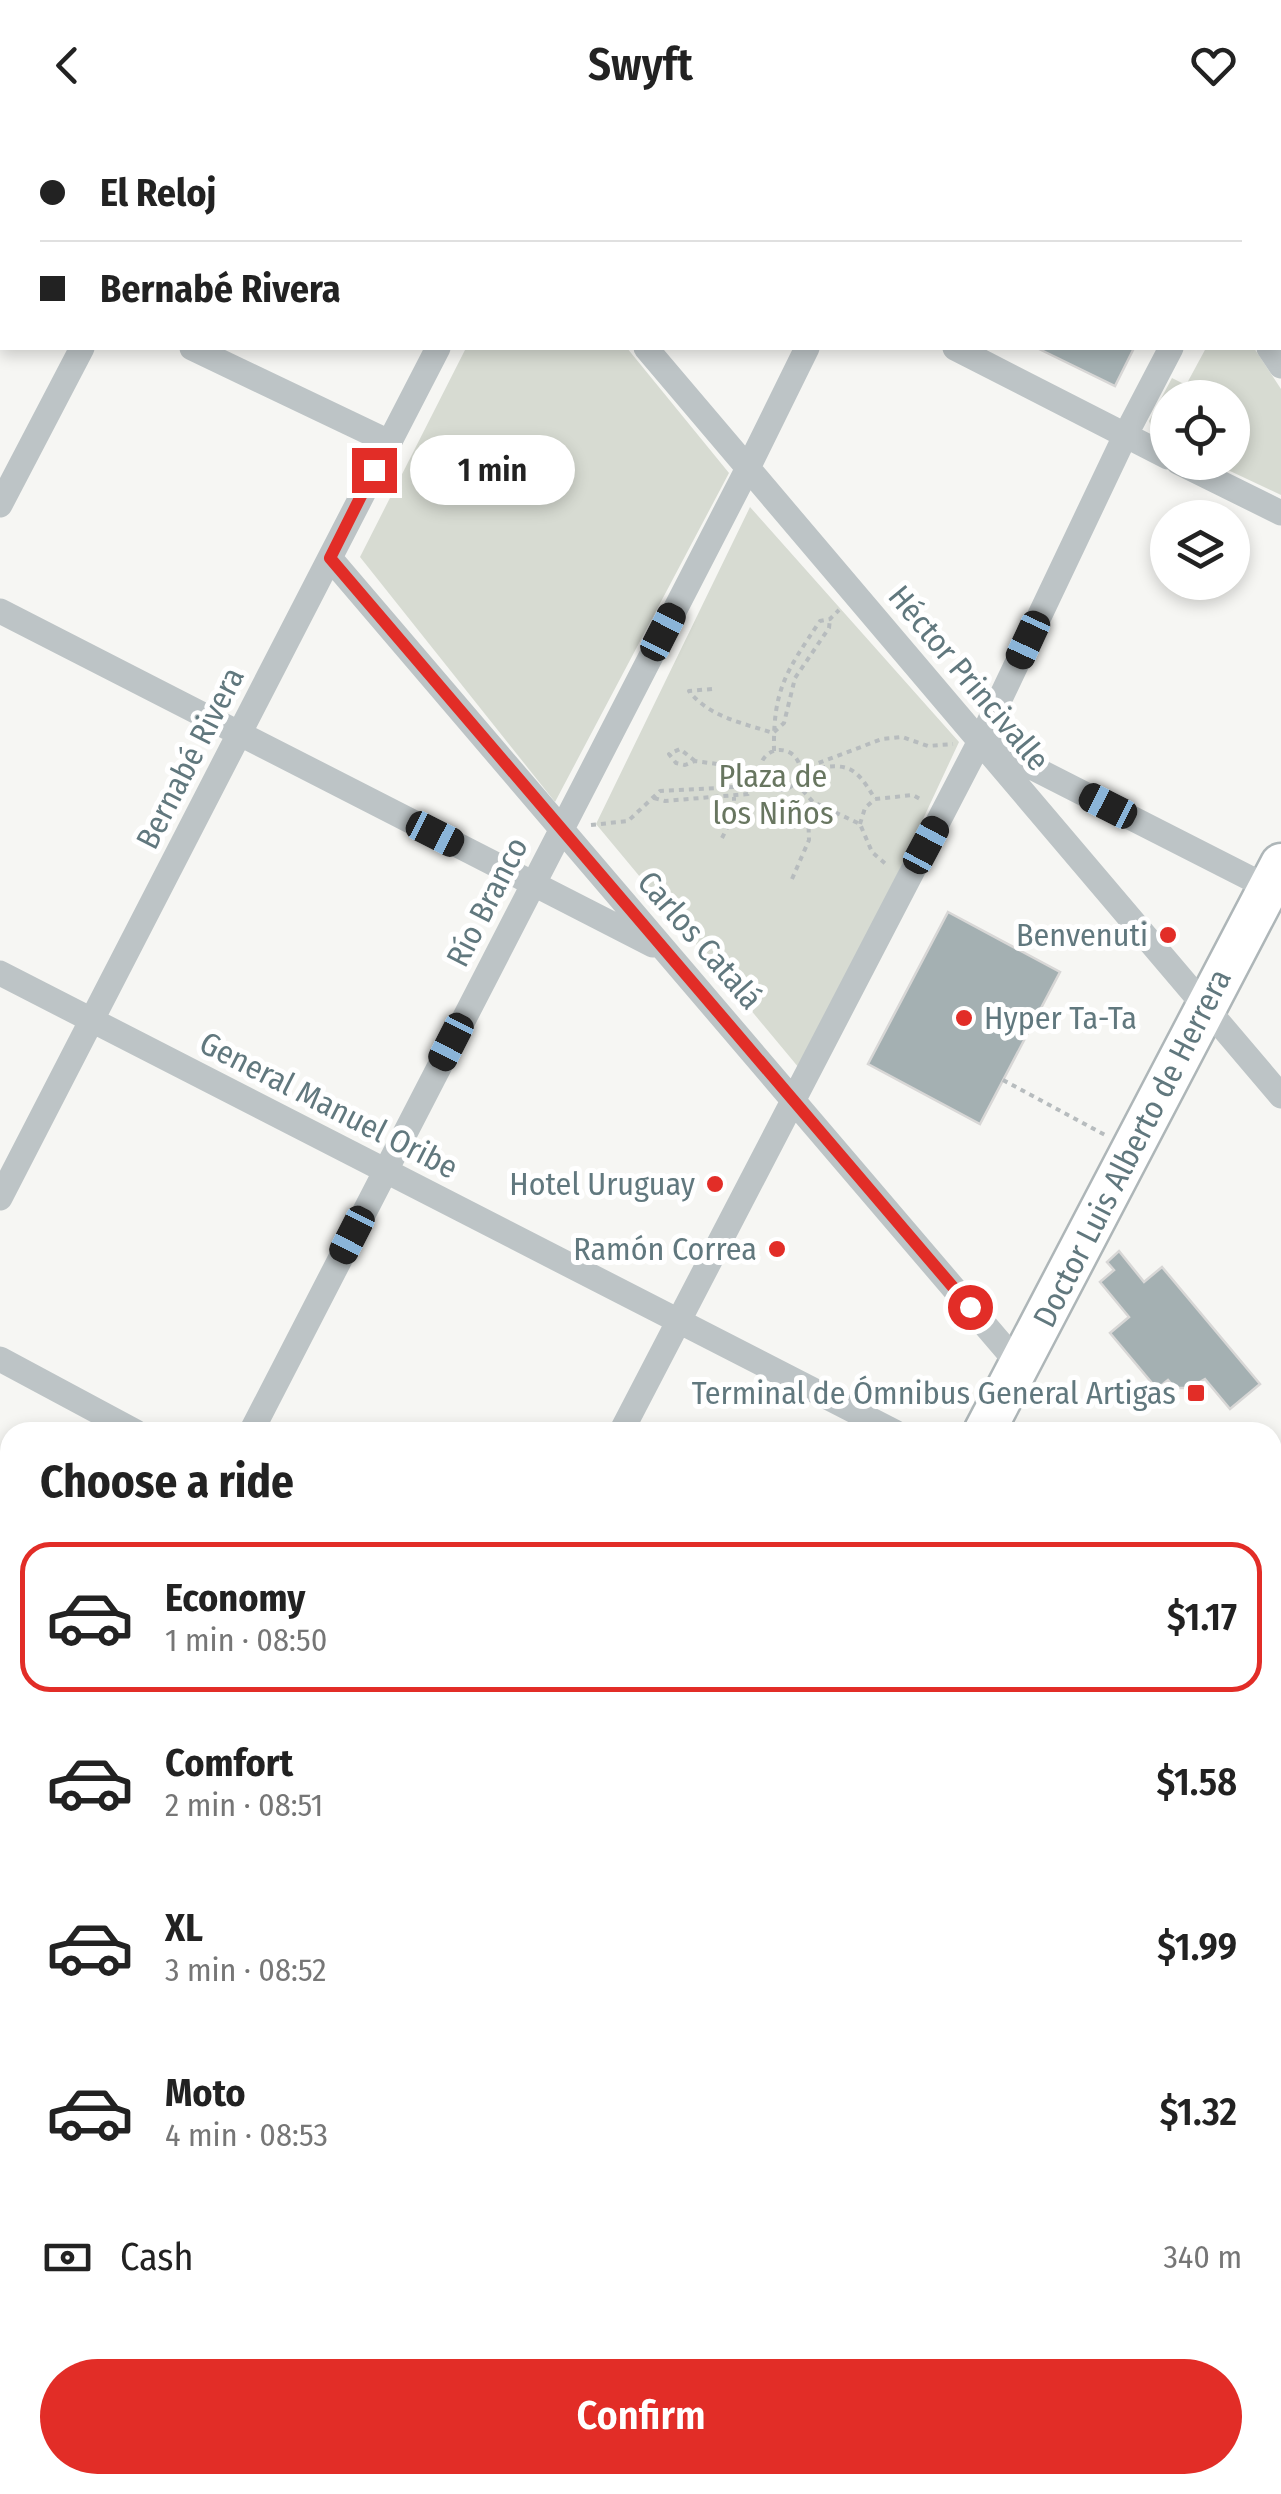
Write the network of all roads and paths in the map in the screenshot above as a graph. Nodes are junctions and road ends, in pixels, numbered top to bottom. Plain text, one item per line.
1 (81, 350) edge
2 (196, 350) edge
3 (437, 350) edge
4 (648, 350) edge
5 (805, 350) edge
6 (959, 350) edge
7 (1170, 350) edge
8 (1124, 436) junction
9 (390, 442) junction
10 (1150, 448) edge
11 (748, 468) junction
12 (1214, 480) edge
13 (0, 505) edge
14 (1281, 513) edge
15 (330, 558) junction
16 (855, 594) junction
17 (0, 611) edge
18 (830, 619) junction
19 (712, 689) dead end
20 (239, 733) junction
21 (774, 733) junction
22 (980, 741) junction
23 (774, 751) junction
24 (696, 761) junction
25 (800, 770) junction
26 (762, 778) junction
27 (796, 782) junction
28 (734, 797) junction
29 (654, 798) junction
30 (874, 799) junction
31 (814, 802) junction
32 (944, 811) junction
33 (860, 824) junction
34 (561, 829) junction
35 (722, 838) dead end
36 (792, 879) dead end
37 (909, 879) junction
38 (1277, 882) edge
39 (533, 884) junction
40 (666, 952) junction
41 (0, 972) edge
42 (1205, 1006) junction
43 (92, 1019) junction
44 (1003, 1080) dead end
45 (1281, 1096) edge
46 (794, 1100) junction
47 (1120, 1143) dead end
48 (385, 1170) junction
49 (0, 1198) edge
50 (678, 1322) junction
51 (0, 1359) edge
52 (1020, 1366) junction
53 (117, 1422) edge
54 (257, 1422) edge
55 (626, 1422) edge
56 (875, 1422) edge
57 (989, 1422) edge

1 - 13 street
2 - 9 street
3 - 9 street, Bernabé Rivera
4 - 11 street, Héctor Princivalle
5 - 11 street, Río Branco
6 - 8 street
7 - 8 street
8 - 10 street
8 - 22 street
9 - 15 street, Bernabé Rivera
11 - 16 street, Héctor Princivalle
11 - 34 street, Río Branco
12 - 14 street
15 - 20 street, Bernabé Rivera
15 - 34 street, Carlos Catalá
16 - 18 path
16 - 22 street, Héctor Princivalle
17 - 20 street
18 - 21 path
18 - 21 path
19 - 21 path
20 - 39 street
20 - 43 street, Bernabé Rivera
21 - 23 path
22 - 25 path
22 - 32 street
22 - 38 street
22 - 42 street, Héctor Princivalle
23 - 25 path
23 - 26 path
24 - 24 path
24 - 26 path
25 - 27 path
25 - 30 path
26 - 27 path
26 - 28 path
26 - 29 path
27 - 31 path
28 - 29 path
28 - 35 path
29 - 34 path
30 - 32 path
30 - 33 path
31 - 33 path
31 - 36 path
32 - 37 street
33 - 37 path
34 - 39 street, Río Branco
34 - 40 street, Carlos Catalá
37 - 46 street
38 - 42 main road, Doctor Luis Alberto de Herrera
39 - 40 street
39 - 48 street, Río Branco
40 - 46 street, Carlos Catalá
41 - 43 street, General Manuel Oribe
42 - 45 street, Héctor Princivalle
42 - 52 main road, Doctor Luis Alberto de Herrera
43 - 48 street, General Manuel Oribe
43 - 49 street, Bernabé Rivera
44 - 47 path
46 - 50 street
46 - 52 street, Carlos Catalá
48 - 50 street, General Manuel Oribe
48 - 54 street, Río Branco
50 - 55 street
50 - 56 street, General Manuel Oribe
51 - 53 street
52 - 57 main road, Doctor Luis Alberto de Herrera

